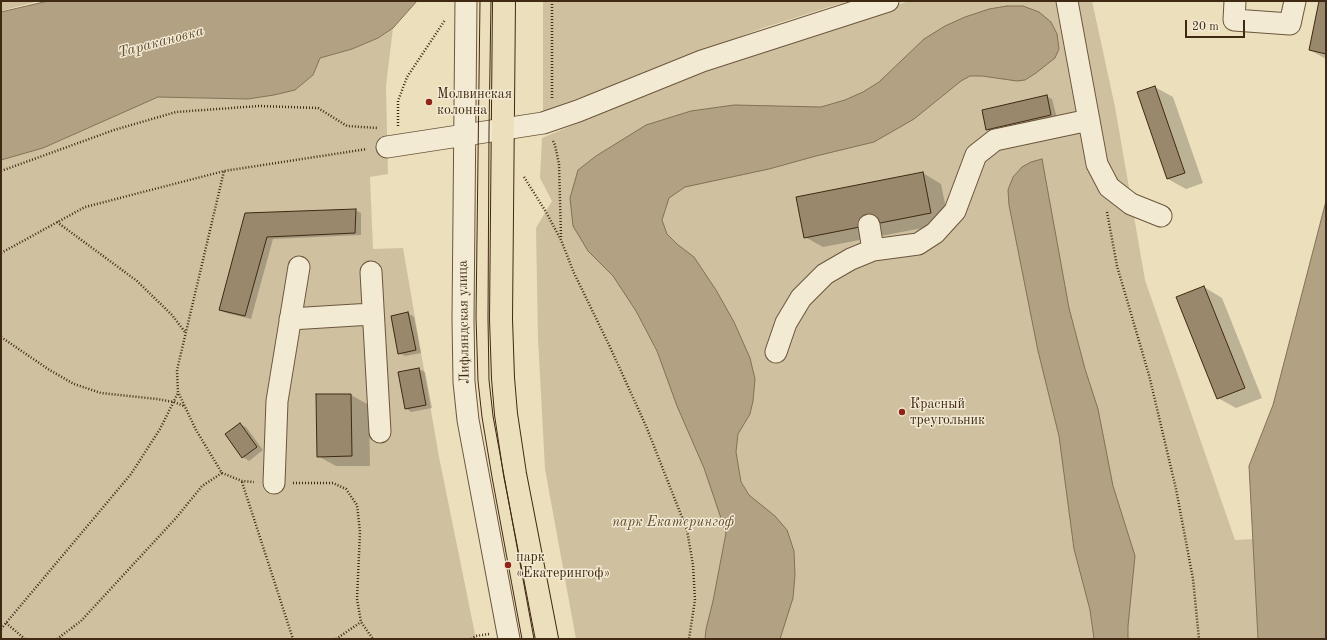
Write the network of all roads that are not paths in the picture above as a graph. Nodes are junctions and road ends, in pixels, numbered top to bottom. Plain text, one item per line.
1 (466, 1) edge
2 (504, 1) edge
3 (888, 1) edge
4 (1067, 1) edge
5 (1235, 1) edge
6 (1295, 1) edge
7 (1089, 120) junction
8 (503, 129) junction
9 (465, 135) junction
10 (394, 141) road end
11 (1161, 216) dead end
12 (869, 225) dead end
13 (874, 250) junction
14 (299, 267) dead end
15 (370, 272) dead end
16 (372, 314) junction
17 (290, 319) junction
18 (776, 352) dead end
19 (380, 432) dead end
20 (274, 483) road end
21 (500, 636) edge
22 (547, 639) edge

1 - 9 street, Лифляндская улица
2 - 8 main road
3 - 8 street
4 - 7 street
5 - 6 street
7 - 11 street
7 - 13 street
8 - 9 street
8 - 22 main road
9 - 10 street
9 - 21 street, Лифляндская улица
12 - 13 street
13 - 18 street
14 - 17 street
15 - 16 street
16 - 17 street
16 - 19 street
17 - 20 street

